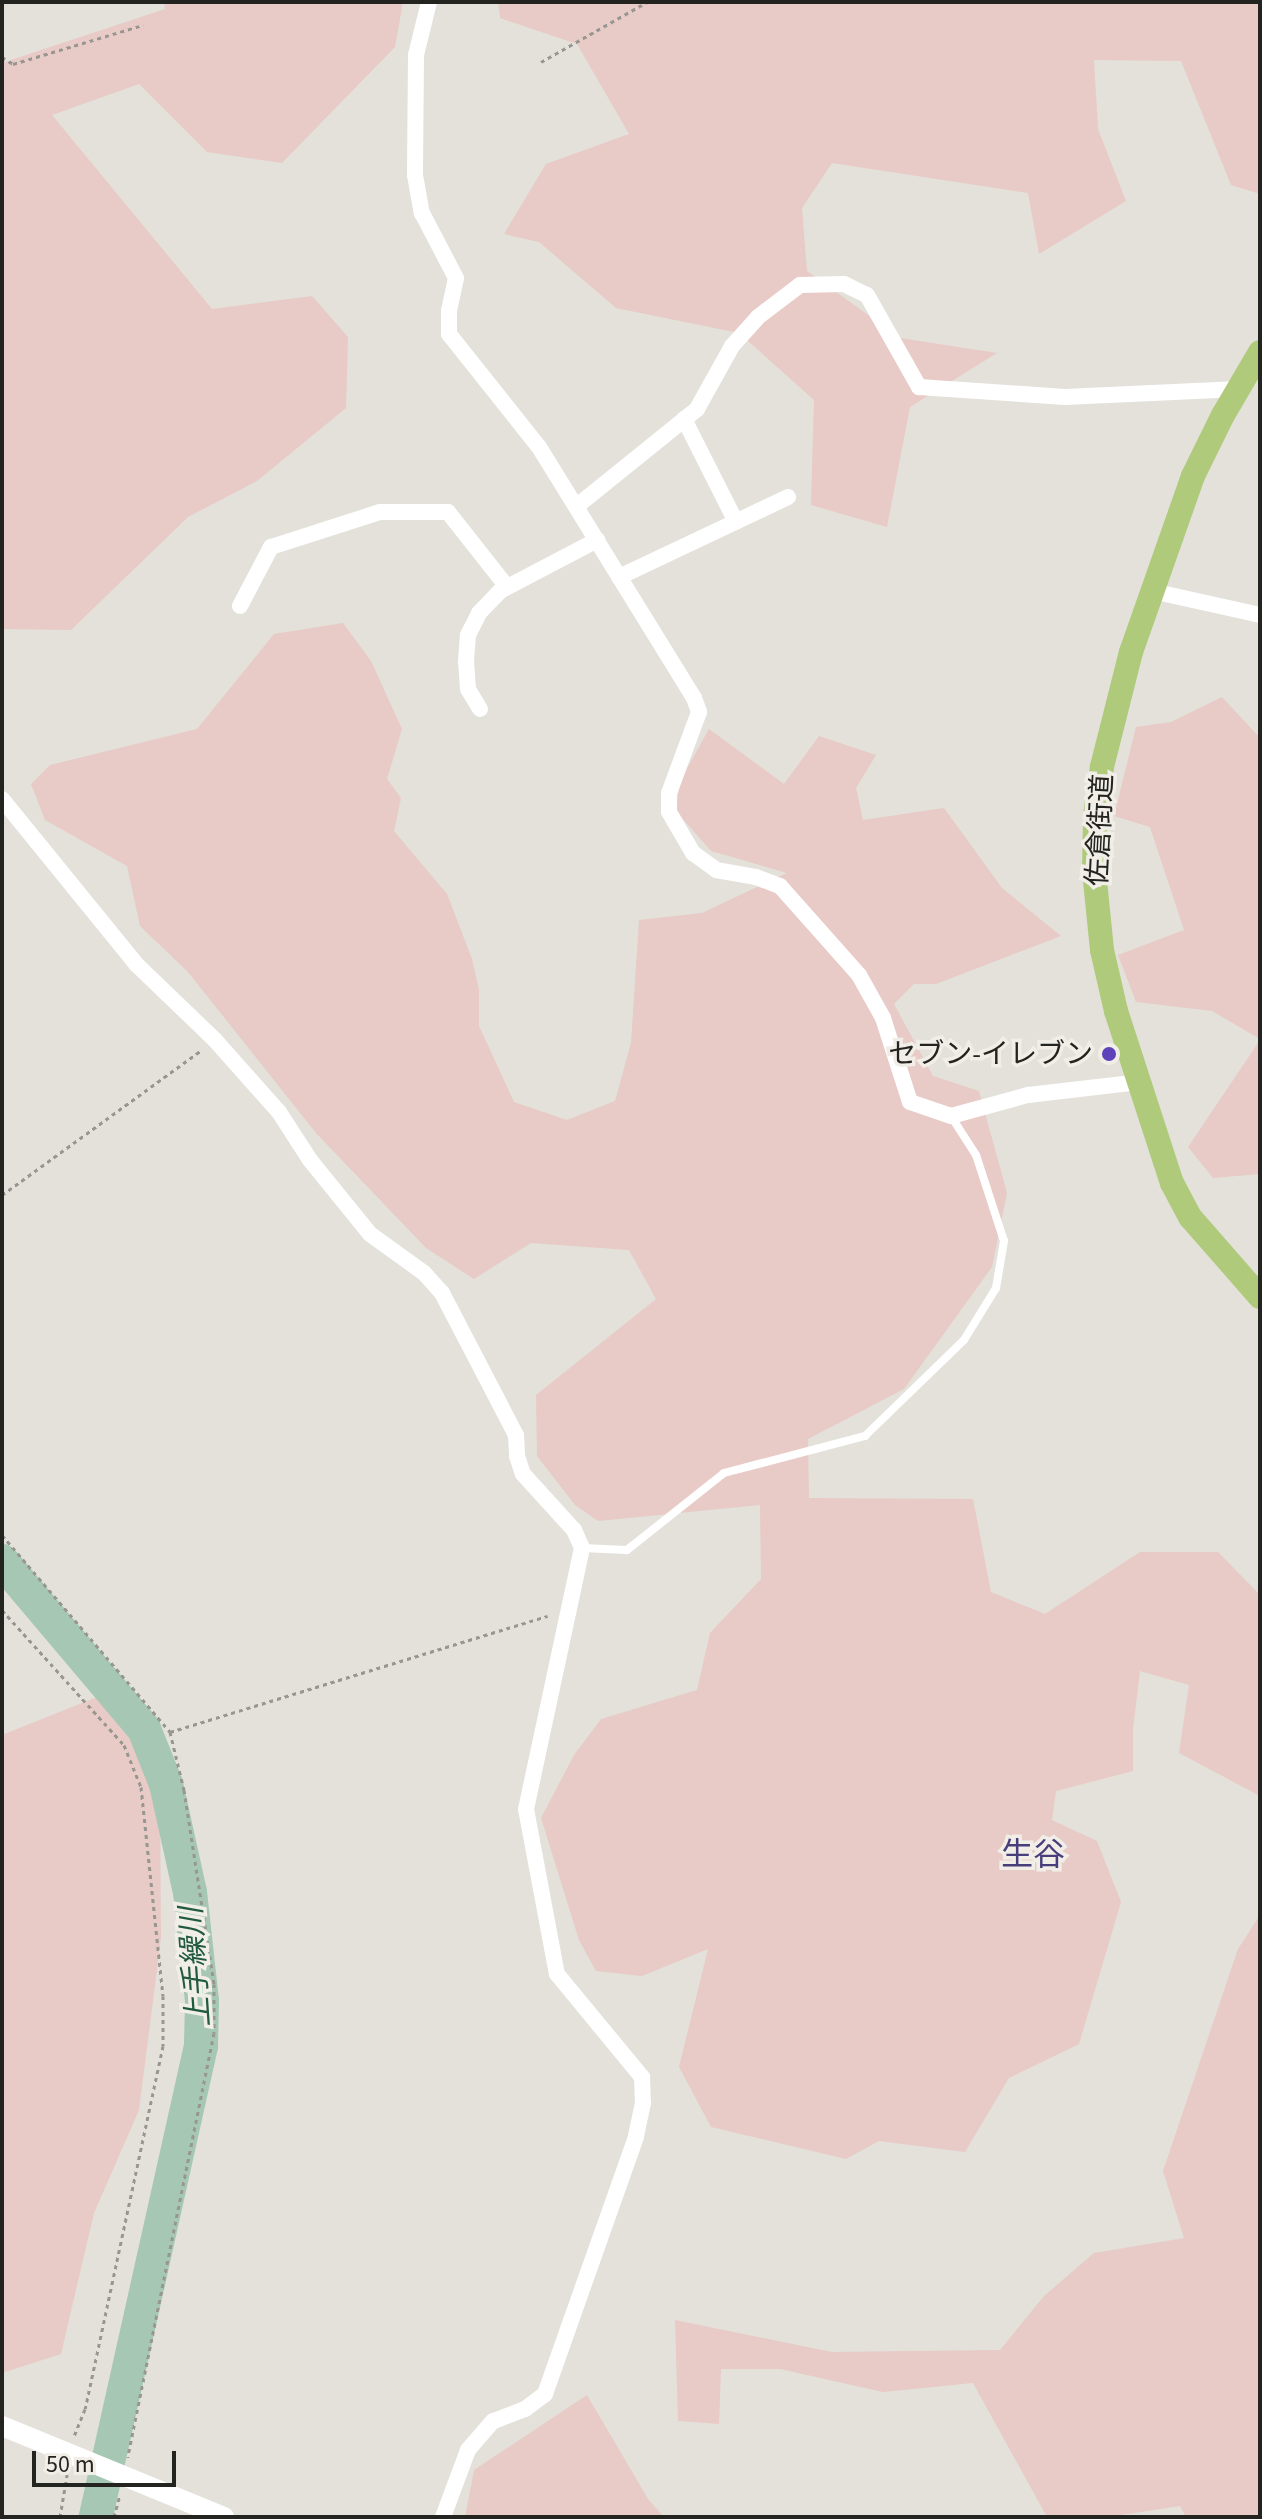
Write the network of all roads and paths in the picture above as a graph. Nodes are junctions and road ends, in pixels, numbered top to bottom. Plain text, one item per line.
1 (429, 2) edge
2 (647, 2) edge
3 (143, 25) dead end
4 (2, 57) edge
5 (541, 62) dead end
6 (1260, 352) edge
7 (1239, 389) junction
8 (684, 419) junction
9 (788, 497) dead end
10 (577, 506) junction
11 (736, 522) junction
12 (597, 540) junction
13 (619, 577) junction
14 (507, 587) junction
15 (1152, 591) junction
16 (240, 606) dead end
17 (1260, 615) edge
18 (480, 709) dead end
19 (2, 799) edge
20 (215, 1040) junction
21 (1141, 1082) junction
22 (951, 1116) junction
23 (2, 1195) edge
24 (1260, 1297) edge
25 (2, 1535) edge
26 (582, 1548) junction
27 (570, 1609) junction
28 (2, 1610) edge
29 (170, 1732) junction
30 (2, 2426) edge
31 (68, 2452) junction
32 (124, 2474) junction
33 (60, 2517) edge
34 (224, 2517) edge
35 (443, 2517) edge

1 - 10 street
2 - 5 path
3 - 4 path
6 - 7 main road, 佐倉街道
7 - 8 street
7 - 15 main road, 佐倉街道
8 - 10 street
8 - 11 street
9 - 11 street
10 - 12 street
11 - 13 street
12 - 13 street
12 - 14 street
13 - 22 street
14 - 16 street
14 - 18 street
15 - 17 street
15 - 21 main road, 佐倉街道
19 - 20 street
20 - 23 path
20 - 26 street
21 - 22 street
21 - 24 main road, 佐倉街道
22 - 26 lane
25 - 29 path
26 - 27 street
27 - 29 path
27 - 35 street
28 - 31 path
29 - 32 path
30 - 31 street
31 - 32 street
31 - 33 path
32 - 34 street

